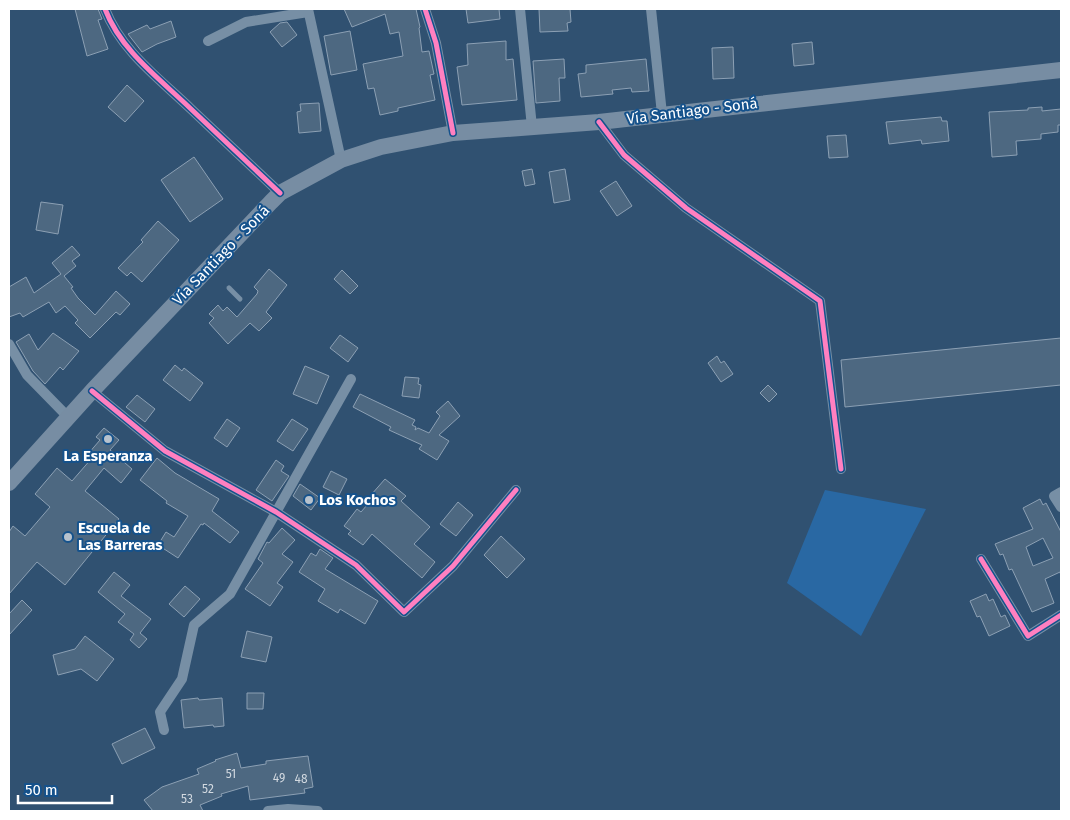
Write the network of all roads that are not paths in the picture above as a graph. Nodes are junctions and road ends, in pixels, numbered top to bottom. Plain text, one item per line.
1 (105, 9) edge
2 (425, 9) edge
3 (520, 9) edge
4 (651, 9) edge
5 (308, 10) edge
6 (208, 41) dead end
7 (1061, 70) edge
8 (662, 114) junction
9 (599, 122) junction
10 (532, 127) junction
11 (453, 133) junction
12 (341, 160) junction
13 (280, 194) junction
14 (229, 288) dead end
15 (240, 299) dead end
16 (9, 344) edge
17 (351, 379) dead end
18 (92, 391) junction
19 (68, 417) junction
20 (841, 469) dead end
21 (9, 483) edge
22 (516, 490) dead end
23 (1061, 492) edge
24 (1061, 507) edge
25 (276, 512) junction
26 (980, 560) dead end
27 (1061, 615) edge
28 (164, 730) dead end
29 (268, 811) edge
30 (318, 811) edge

1 - 13 street
2 - 11 street
3 - 10 street
4 - 8 street
5 - 6 street
5 - 12 street
7 - 8 main road, Vía Santiago - Soná
8 - 9 main road, Vía Santiago - Soná
9 - 10 main road, Vía Santiago - Soná
9 - 20 street
10 - 11 main road, Vía Santiago - Soná
11 - 12 main road, Vía Santiago - Soná
12 - 13 main road, Vía Santiago - Soná
13 - 18 main road, Vía Santiago - Soná
14 - 15 lane
16 - 19 street
17 - 25 street
18 - 19 main road, Vía Santiago - Soná
18 - 25 street
19 - 21 main road, Vía Santiago - Soná
22 - 25 street
23 - 24 street
25 - 28 street
26 - 27 street
29 - 30 street

